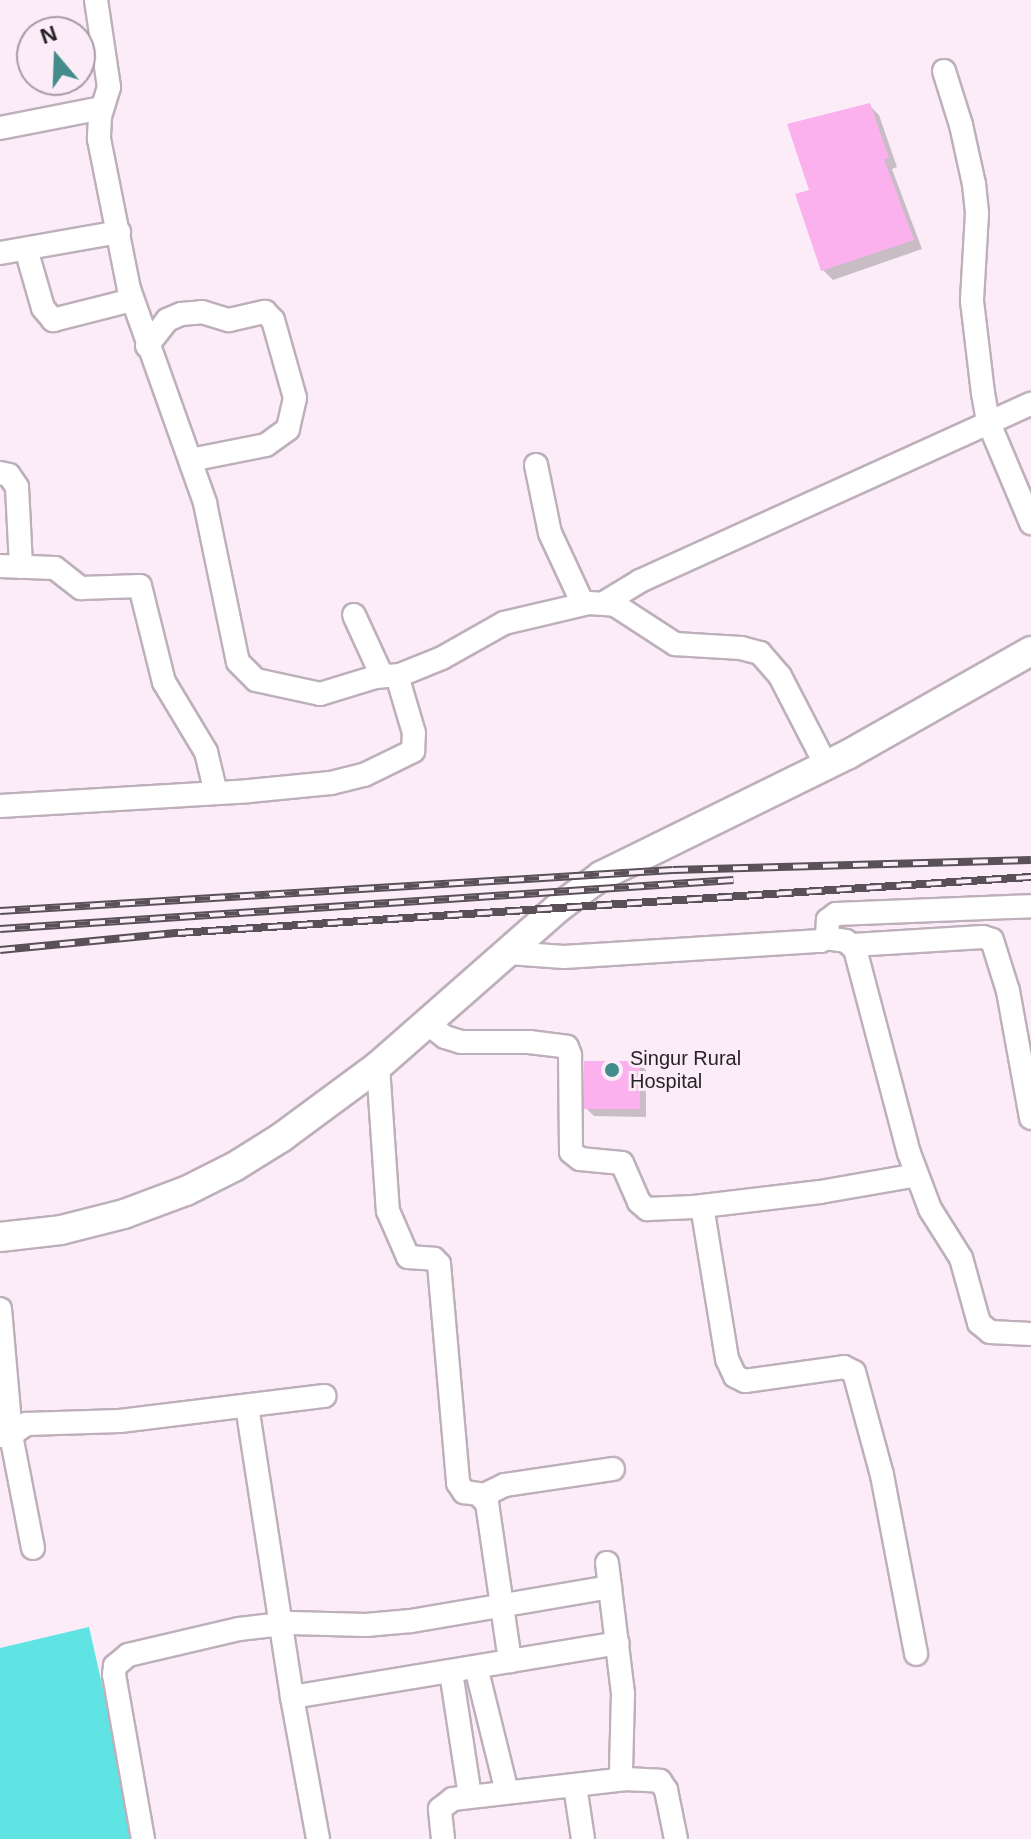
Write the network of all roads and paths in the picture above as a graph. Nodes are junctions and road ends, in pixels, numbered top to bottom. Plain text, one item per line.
1 (96, 0) edge
2 (944, 71) dead end
3 (102, 108) junction
4 (0, 128) edge
5 (119, 232) junction
6 (26, 249) junction
7 (0, 253) edge
8 (132, 300) junction
9 (147, 346) junction
10 (1031, 404) edge
11 (988, 421) junction
12 (190, 460) junction
13 (536, 465) dead end
14 (0, 473) edge
15 (1031, 523) edge
16 (11, 566) edge
17 (594, 603) junction
18 (354, 615) dead end
19 (1031, 651) edge
20 (391, 675) junction
21 (826, 765) junction
22 (216, 793) junction
23 (0, 806) edge
24 (1031, 906) edge
25 (825, 938) junction
26 (853, 945) junction
27 (509, 953) junction
28 (427, 1023) junction
29 (1024, 1044) edge
30 (378, 1066) junction
31 (1031, 1118) edge
32 (917, 1175) junction
33 (702, 1206) junction
34 (0, 1237) edge
35 (0, 1309) edge
36 (1031, 1334) edge
37 (3, 1357) edge
38 (324, 1396) dead end
39 (247, 1406) junction
40 (6, 1435) edge
41 (613, 1469) dead end
42 (482, 1496) junction
43 (33, 1548) dead end
44 (607, 1563) dead end
45 (610, 1587) junction
46 (501, 1605) junction
47 (281, 1624) junction
48 (618, 1643) junction
49 (916, 1654) dead end
50 (510, 1661) junction
51 (476, 1667) junction
52 (451, 1672) junction
53 (292, 1697) junction
54 (626, 1779) junction
55 (575, 1786) junction
56 (507, 1792) junction
57 (470, 1796) junction
58 (143, 1839) edge
59 (318, 1839) edge
60 (443, 1839) edge
61 (583, 1839) edge
62 (676, 1839) edge

1 - 3 street
2 - 11 street
3 - 4 street
3 - 5 street
5 - 6 street
5 - 8 street
6 - 7 street
6 - 8 street
8 - 9 street
9 - 12 street
9 - 12 street
10 - 11 street
11 - 15 street
11 - 17 street
12 - 20 street
13 - 17 street
14 - 16 street
16 - 22 street
17 - 20 street
17 - 21 street
18 - 20 street
19 - 21 main road
20 - 22 street
21 - 27 main road
22 - 23 street
24 - 25 street
25 - 26 street
25 - 27 street
26 - 29 street
26 - 32 street
27 - 28 main road
28 - 30 main road
28 - 33 street
29 - 31 street
30 - 34 main road
30 - 42 street
32 - 33 street
32 - 36 street
33 - 49 street
35 - 37 street
37 - 40 street
38 - 39 street
39 - 40 street
39 - 47 street
40 - 43 street
41 - 42 street
42 - 46 street
44 - 45 street
45 - 46 street
45 - 48 street
46 - 47 street
46 - 50 street
47 - 53 street
47 - 58 street
48 - 50 street
48 - 54 street
50 - 51 street
51 - 52 street
51 - 56 street
52 - 53 street
52 - 57 street
53 - 59 street
54 - 55 street
54 - 62 street
55 - 56 street
55 - 61 street
56 - 57 street
57 - 60 street

